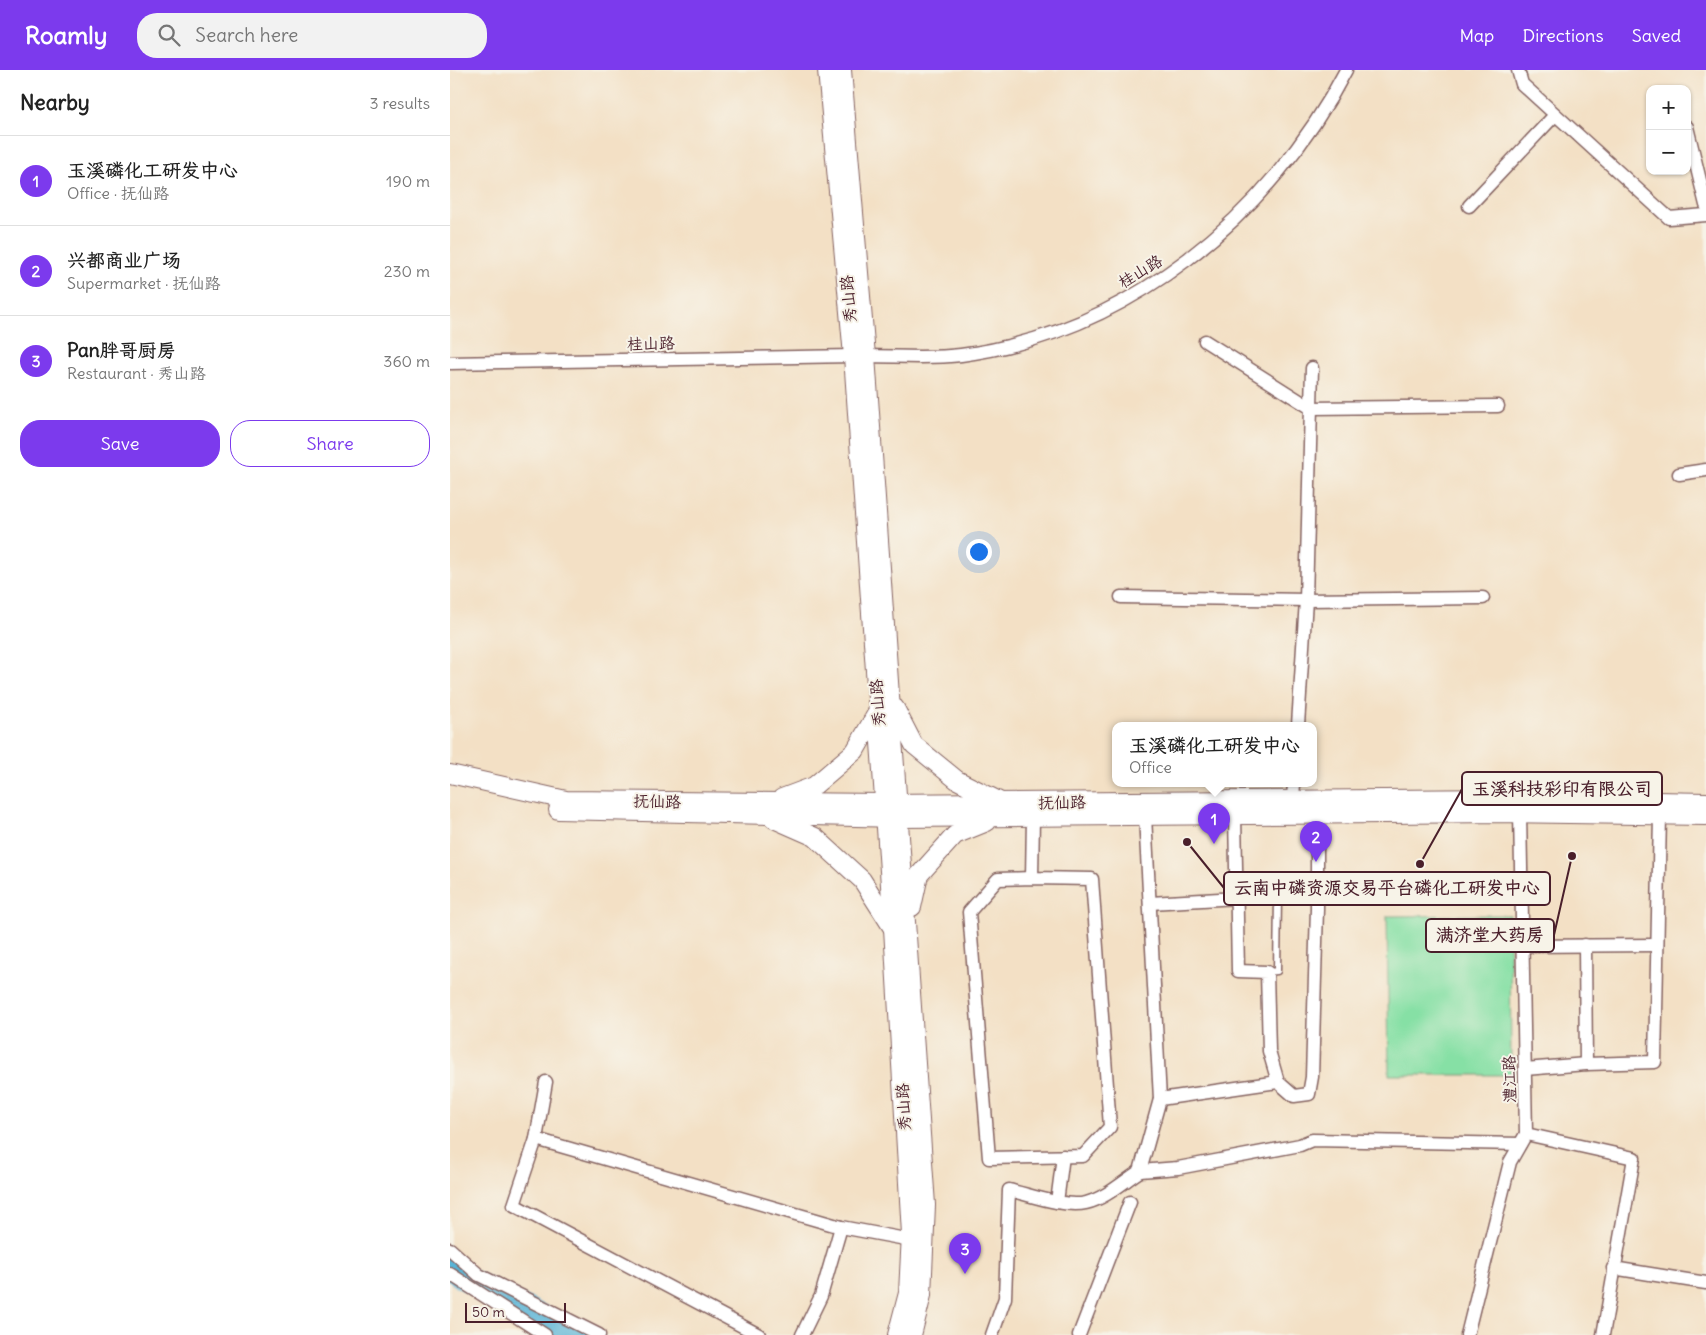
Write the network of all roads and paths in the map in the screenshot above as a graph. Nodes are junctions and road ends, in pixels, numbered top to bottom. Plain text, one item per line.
1 (827, 70) edge
2 (842, 70) edge
3 (1346, 70) edge
4 (1518, 70) edge
5 (1556, 115) junction
6 (1688, 130) edge
7 (1706, 204) edge
8 (1469, 206) dead end
9 (1706, 215) edge
10 (1205, 341) dead end
11 (860, 356) junction
12 (450, 363) edge
13 (1312, 368) dead end
14 (1498, 406) dead end
15 (1311, 408) junction
16 (1706, 470) edge
17 (1678, 474) dead end
18 (1121, 597) dead end
19 (1483, 598) dead end
20 (1306, 600) junction
21 (885, 705) junction
22 (1298, 722) edge
23 (450, 774) edge
24 (450, 787) edge
25 (1293, 791) edge
26 (1706, 802) edge
27 (768, 809) junction
28 (999, 810) junction
29 (892, 811) junction
30 (1520, 813) junction
31 (1317, 814) junction
32 (1235, 815) junction
33 (1145, 816) junction
34 (1660, 816) junction
35 (1706, 816) edge
36 (1033, 817) junction
37 (1032, 878) junction
38 (1237, 898) junction
39 (1278, 898) dead end
40 (1150, 903) junction
41 (900, 926) junction
42 (1585, 945) junction
43 (1657, 945) junction
44 (1523, 946) junction
45 (1267, 972) junction
46 (1586, 1064) junction
47 (1525, 1069) junction
48 (546, 1082) dead end
49 (1278, 1082) junction
50 (1160, 1099) junction
51 (536, 1139) junction
52 (1523, 1139) junction
53 (1063, 1156) junction
54 (1140, 1171) junction
55 (1057, 1202) junction
56 (1130, 1202) dead end
57 (841, 1226) junction
58 (911, 1240) junction
59 (450, 1249) edge
60 (1613, 1268) junction
61 (450, 1274) edge
62 (1706, 1283) edge
63 (581, 1331) edge
64 (544, 1335) edge
65 (599, 1335) edge
66 (758, 1335) edge
67 (802, 1335) edge
68 (897, 1335) edge
69 (912, 1335) edge
70 (992, 1335) edge
71 (1079, 1335) edge
72 (1467, 1335) edge
73 (1603, 1335) edge

1 - 11 street, 秀山路
2 - 11 street, 秀山路
3 - 11 street, 桂山路
4 - 5 street
5 - 8 street
5 - 9 street
6 - 7 street
10 - 15 street
11 - 12 street, 桂山路
11 - 21 street, 秀山路
13 - 15 street
14 - 15 street
15 - 20 street
16 - 17 street
18 - 20 street
19 - 20 street
20 - 22 street
21 - 27 street
21 - 28 street
21 - 29 street, 秀山路
23 - 27 street, 抚仙路
24 - 27 street, 抚仙路
25 - 26 street, 抚仙路
25 - 28 street, 抚仙路
27 - 29 street, 抚仙路
27 - 41 street
28 - 29 street, 抚仙路
28 - 36 street, 抚仙路
28 - 41 street
29 - 41 street, 秀山路
30 - 31 street, 抚仙路
30 - 34 street, 抚仙路
30 - 44 street, 澧江路
31 - 32 street, 抚仙路
31 - 49 street
32 - 33 street, 抚仙路
32 - 38 street
33 - 36 street, 抚仙路
33 - 40 street
34 - 35 street, 抚仙路
34 - 43 street
36 - 37 street
37 - 53 street
37 - 53 street
38 - 40 street
38 - 45 street
39 - 45 lane
40 - 50 street
41 - 58 street, 秀山路
41 - 69 street, 秀山路
42 - 43 street
42 - 44 street
42 - 46 street
43 - 46 street
44 - 47 street, 澧江路
45 - 49 street
46 - 47 street
47 - 52 street, 澧江路
48 - 51 street
49 - 50 street
50 - 54 street
51 - 57 street
51 - 66 street
52 - 54 street
52 - 60 street
52 - 72 street, 澧江路
53 - 55 street
54 - 55 street
55 - 70 street
56 - 71 street
57 - 58 street
57 - 67 street
58 - 68 street, 秀山路
59 - 63 street
60 - 62 street
60 - 73 street
61 - 64 street
63 - 65 street

